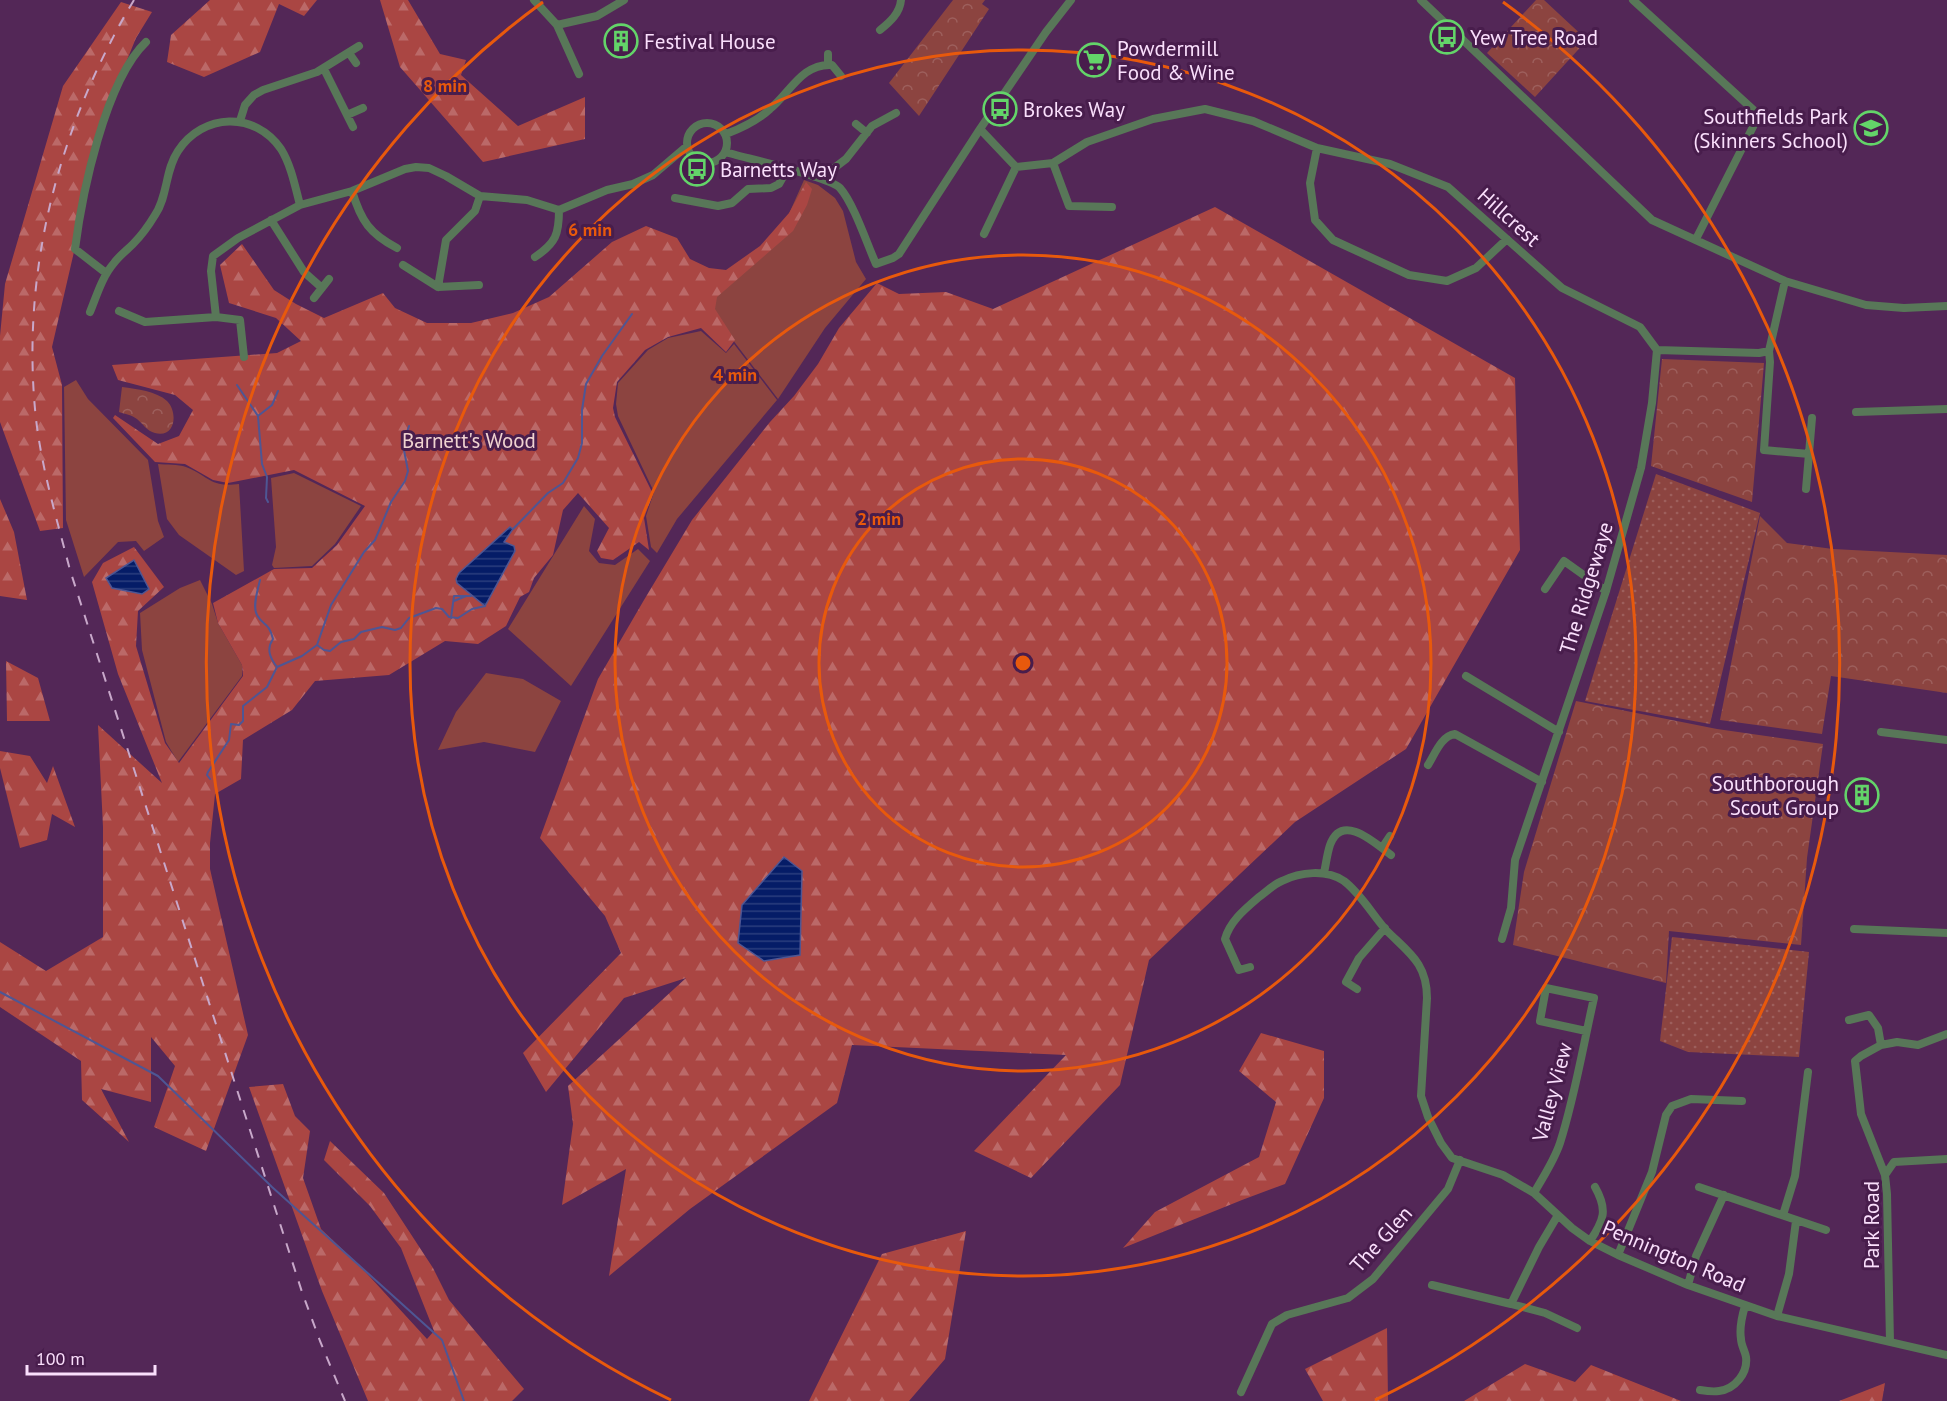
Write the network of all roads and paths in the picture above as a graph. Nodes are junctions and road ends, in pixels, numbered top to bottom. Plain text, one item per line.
1 (534, 0) edge
2 (624, 0) edge
3 (901, 0) edge
4 (1056, 0) edge
5 (1421, 0) edge
6 (1633, 0) edge
7 (1068, 3) edge
8 (557, 25) junction
9 (880, 30) dead end
10 (146, 42) dead end
11 (359, 46) dead end
12 (349, 53) junction
13 (828, 54) dead end
14 (356, 63) dead end
15 (828, 65) junction
16 (324, 69) junction
17 (579, 74) dead end
18 (841, 76) dead end
19 (363, 108) dead end
20 (896, 113) dead end
21 (347, 115) junction
22 (240, 121) junction
23 (856, 124) dead end
24 (353, 126) dead end
25 (980, 129) junction
26 (867, 133) junction
27 (726, 134) junction
28 (687, 146) junction
29 (1317, 148) junction
30 (725, 152) junction
31 (1053, 163) junction
32 (1016, 167) junction
33 (788, 170) junction
34 (821, 178) junction
35 (352, 191) junction
36 (480, 195) junction
37 (675, 198) dead end
38 (300, 205) junction
39 (1112, 207) dead end
40 (559, 210) junction
41 (271, 220) junction
42 (984, 234) dead end
43 (1507, 239) junction
44 (1696, 239) junction
45 (397, 248) dead end
46 (535, 257) dead end
47 (403, 266) dead end
48 (106, 273) junction
49 (330, 279) dead end
50 (1785, 281) junction
51 (479, 285) dead end
52 (438, 287) junction
53 (322, 288) junction
54 (314, 298) dead end
55 (1947, 306) edge
56 (119, 311) dead end
57 (90, 312) dead end
58 (216, 317) junction
59 (1657, 350) junction
60 (1768, 351) junction
61 (244, 357) dead end
62 (1947, 409) edge
63 (1856, 412) dead end
64 (1812, 418) dead end
65 (1809, 454) junction
66 (1806, 489) dead end
67 (1545, 589) dead end
68 (1606, 591) junction
69 (1466, 676) dead end
70 (1559, 732) junction
71 (1881, 732) dead end
72 (1947, 740) edge
73 (1428, 765) dead end
74 (1542, 782) junction
75 (1390, 836) dead end
76 (1382, 848) junction
77 (1391, 855) dead end
78 (1324, 873) junction
79 (1385, 928) junction
80 (1854, 929) dead end
81 (1947, 933) edge
82 (1502, 939) dead end
83 (1250, 967) dead end
84 (1357, 989) dead end
85 (1849, 1020) dead end
86 (1587, 1031) junction
87 (1947, 1034) edge
88 (1881, 1045) junction
89 (1808, 1072) dead end
90 (1742, 1101) dead end
91 (1460, 1160) junction
92 (1947, 1160) edge
93 (1885, 1175) junction
94 (1595, 1187) dead end
95 (1699, 1187) dead end
96 (1534, 1193) junction
97 (1724, 1195) junction
98 (1558, 1215) junction
99 (1783, 1215) junction
100 (1796, 1221) junction
101 (1826, 1230) dead end
102 (1590, 1240) junction
103 (1618, 1255) junction
104 (1432, 1285) dead end
105 (1688, 1285) junction
106 (1511, 1304) junction
107 (1745, 1306) junction
108 (1777, 1316) junction
109 (1577, 1328) dead end
110 (1890, 1341) junction
111 (1947, 1355) edge
112 (1700, 1390) dead end
113 (1240, 1392) dead end

1 - 8 street
2 - 8 street
3 - 9 street
4 - 7 street
5 - 44 street
6 - 44 street
7 - 25 street
8 - 17 street
10 - 48 street
11 - 12 street
12 - 14 street
12 - 16 street
13 - 15 street
15 - 18 street
15 - 27 street
16 - 21 street
16 - 22 street
19 - 21 street
20 - 26 street
21 - 24 street
22 - 38 street
22 - 48 street
23 - 26 street
25 - 32 street
25 - 34 street
26 - 34 street
27 - 28 street
27 - 30 street
28 - 30 street
28 - 40 street
29 - 31 street
29 - 43 street, Hillcrest
29 - 43 street
30 - 33 street
31 - 32 street
31 - 39 street
32 - 42 street
33 - 34 street
33 - 37 street
35 - 36 street
35 - 38 street
35 - 45 street
36 - 40 street
36 - 52 street
38 - 41 street
40 - 46 street
41 - 53 street
41 - 58 street
43 - 59 street, Hillcrest
44 - 50 street
47 - 52 street
48 - 57 street
49 - 53 street
50 - 55 street
50 - 60 street
51 - 52 street
53 - 54 street
56 - 58 street
58 - 61 street
59 - 60 street
59 - 68 street, The Ridgewaye
60 - 65 street
62 - 63 street
64 - 65 street
65 - 66 street
67 - 68 street
68 - 70 street, The Ridgewaye
69 - 70 street
70 - 74 street, The Ridgewaye
71 - 72 street
73 - 74 street
74 - 82 street, The Ridgewaye
75 - 76 street
76 - 77 street
76 - 78 street
78 - 79 street, Pennington Road
78 - 83 street
79 - 84 street
79 - 91 street, Pennington Road
80 - 81 street
85 - 88 street
86 - 86 street, Valley View
86 - 96 street, Valley View
87 - 88 street
88 - 93 street
89 - 99 street
90 - 103 street
91 - 96 street, Pennington Road
91 - 113 street, The Glen
92 - 93 street, Park Road
93 - 110 street, Park Road
94 - 102 street
95 - 97 street
96 - 98 street, Pennington Road
97 - 99 street
97 - 105 street
98 - 102 street, Pennington Road
98 - 106 street
99 - 100 street
100 - 101 street
100 - 108 street
102 - 103 street, Pennington Road
103 - 105 street, Pennington Road
104 - 106 street
105 - 107 street, Pennington Road
106 - 109 street
107 - 108 street, Pennington Road
107 - 112 street
108 - 110 street, Pennington Road
110 - 111 street, Pennington Road

